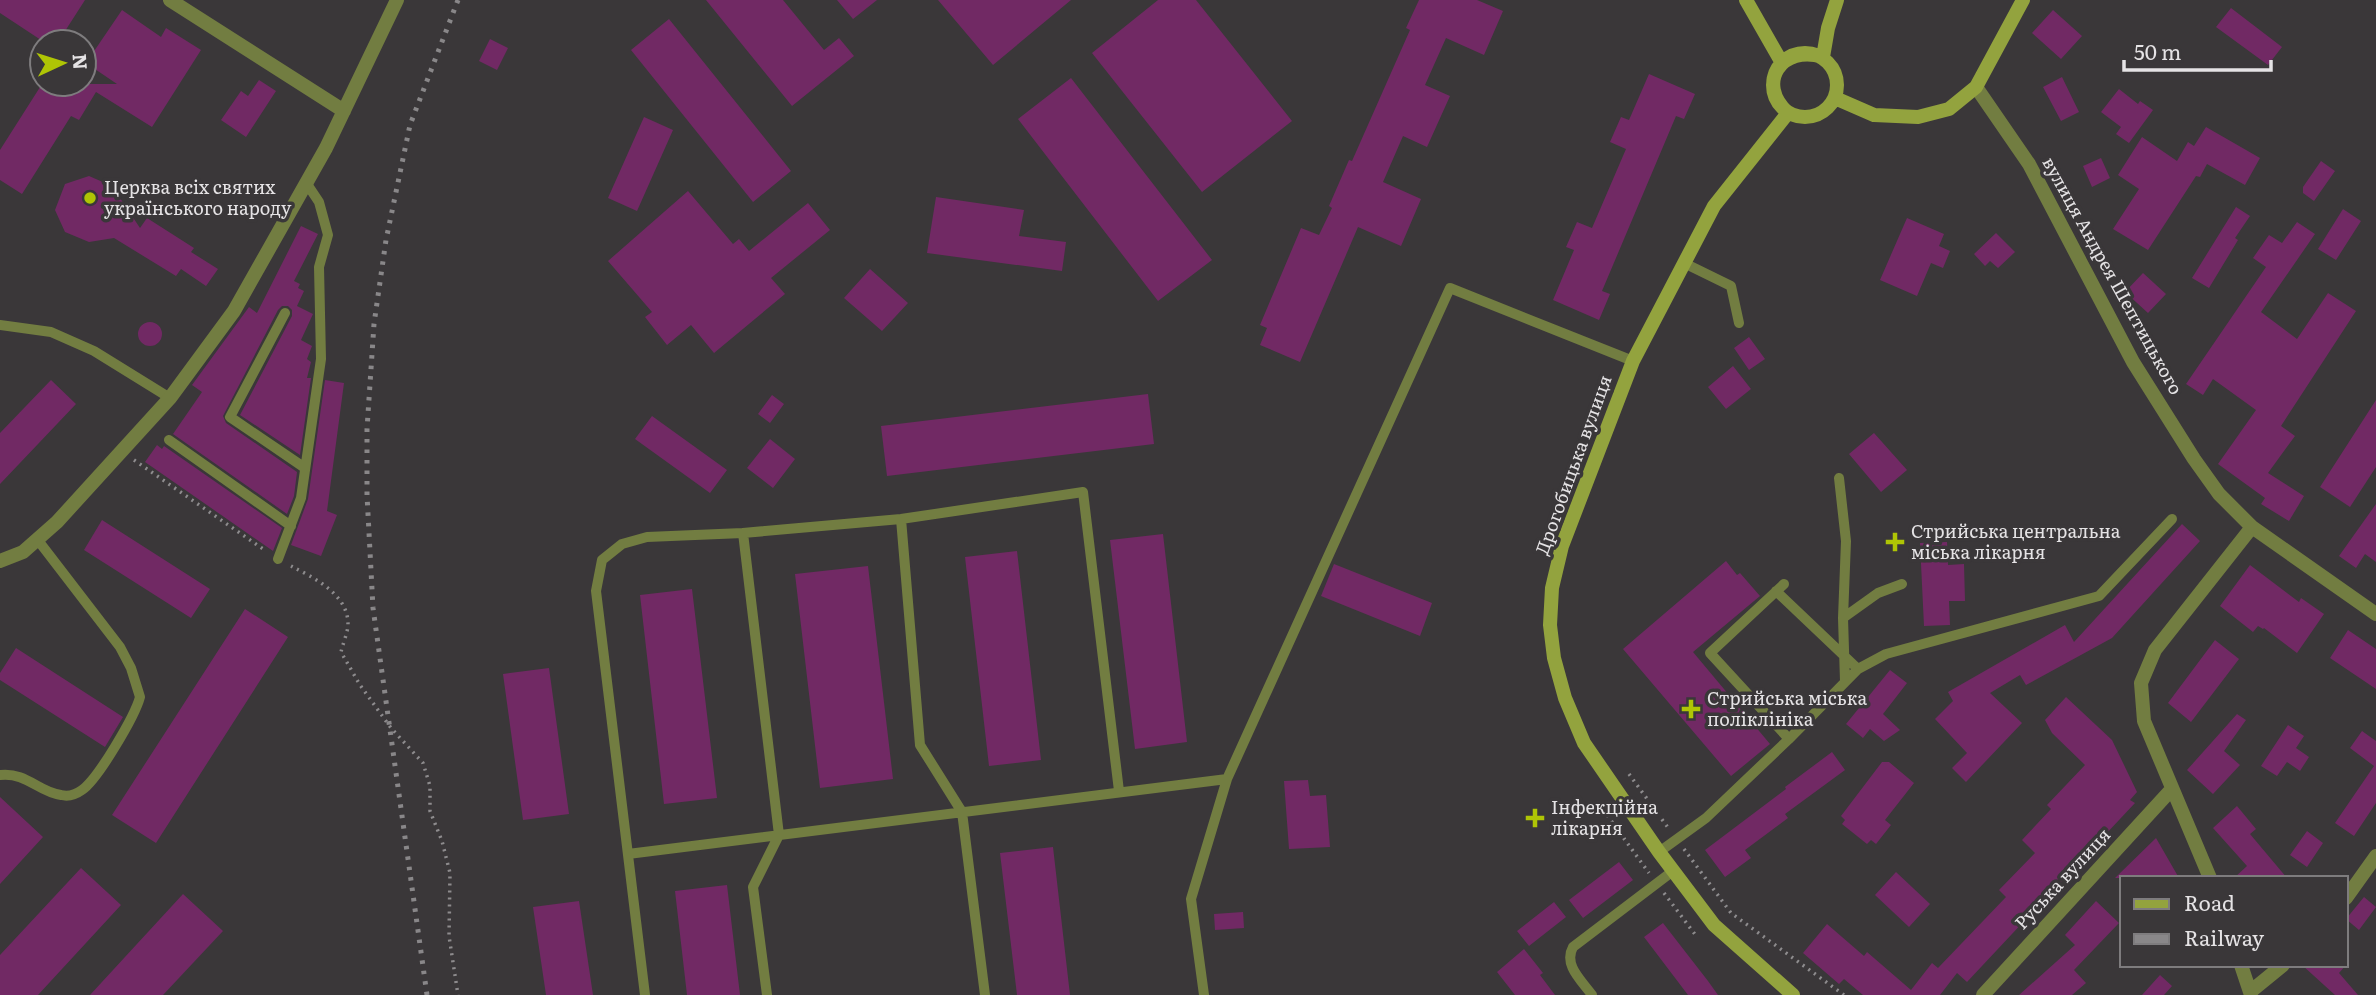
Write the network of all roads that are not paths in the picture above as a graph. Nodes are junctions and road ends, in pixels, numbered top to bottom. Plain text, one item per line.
1 (170, 0) edge
2 (397, 0) edge
3 (1746, 0) edge
4 (1837, 0) edge
5 (2023, 0) edge
6 (1823, 57) junction
7 (1782, 63) junction
8 (1976, 87) junction
9 (1835, 98) junction
10 (344, 111) junction
11 (1788, 113) junction
12 (307, 184) junction
13 (1684, 263) junction
14 (285, 313) dead end
15 (1739, 323) dead end
16 (0, 325) edge
17 (1633, 361) junction
18 (170, 398) junction
19 (169, 440) dead end
20 (305, 468) junction
21 (1839, 478) dead end
22 (901, 519) junction
23 (2172, 519) dead end
24 (291, 526) junction
25 (2252, 527) junction
26 (744, 533) junction
27 (37, 539) junction
28 (278, 559) road end
29 (0, 561) edge
30 (1784, 584) dead end
31 (1902, 584) dead end
32 (1776, 592) junction
33 (2376, 614) edge
34 (1843, 618) junction
35 (1844, 656) junction
36 (1858, 668) junction
37 (1845, 681) junction
38 (1789, 739) junction
39 (0, 775) edge
40 (1227, 779) junction
41 (2171, 790) junction
42 (1119, 791) junction
43 (962, 812) junction
44 (779, 835) junction
45 (1659, 852) junction
46 (628, 855) junction
47 (2376, 856) edge
48 (1673, 871) junction
49 (2209, 876) edge
50 (2348, 895) edge
51 (2242, 967) edge
52 (2281, 967) edge
53 (1791, 994) edge
54 (2251, 994) edge
55 (645, 995) edge
56 (767, 995) edge
57 (985, 995) edge
58 (1204, 995) edge
59 (1592, 995) edge
60 (1983, 995) edge

1 - 10 street
2 - 10 street
3 - 7 main road
4 - 6 main road
5 - 8 main road
6 - 7 main road
6 - 9 main road
7 - 11 main road
8 - 9 main road
8 - 25 street, вулиця Андрея Шептицького
9 - 11 main road
10 - 12 street
11 - 13 main road, Дрогобицька вулиця
12 - 18 street
12 - 20 lane
13 - 15 lane
13 - 17 main road, Дрогобицька вулиця
14 - 20 lane
16 - 18 lane
17 - 40 lane
17 - 45 main road, Дрогобицька вулиця
18 - 27 street
19 - 24 lane
20 - 24 lane
21 - 34 lane
22 - 26 lane
22 - 42 lane
22 - 43 lane
23 - 36 lane
24 - 28 lane
25 - 33 street, вулиця Андрея Шептицького
25 - 41 street
26 - 44 lane
26 - 46 lane
27 - 29 street
27 - 39 lane
30 - 32 lane
31 - 34 lane
32 - 35 lane
32 - 38 lane
34 - 35 lane
35 - 36 lane
35 - 37 lane
36 - 37 lane
37 - 38 lane
38 - 45 lane
40 - 42 lane
40 - 58 lane
41 - 49 street
41 - 60 street, Руська вулиця
42 - 43 lane
43 - 44 lane
43 - 57 lane
44 - 46 lane
44 - 56 lane
45 - 48 main road, Дрогобицька вулиця
46 - 55 lane
47 - 50 street
48 - 53 main road, Дрогобицька вулиця
48 - 59 lane
51 - 54 street
52 - 54 street

